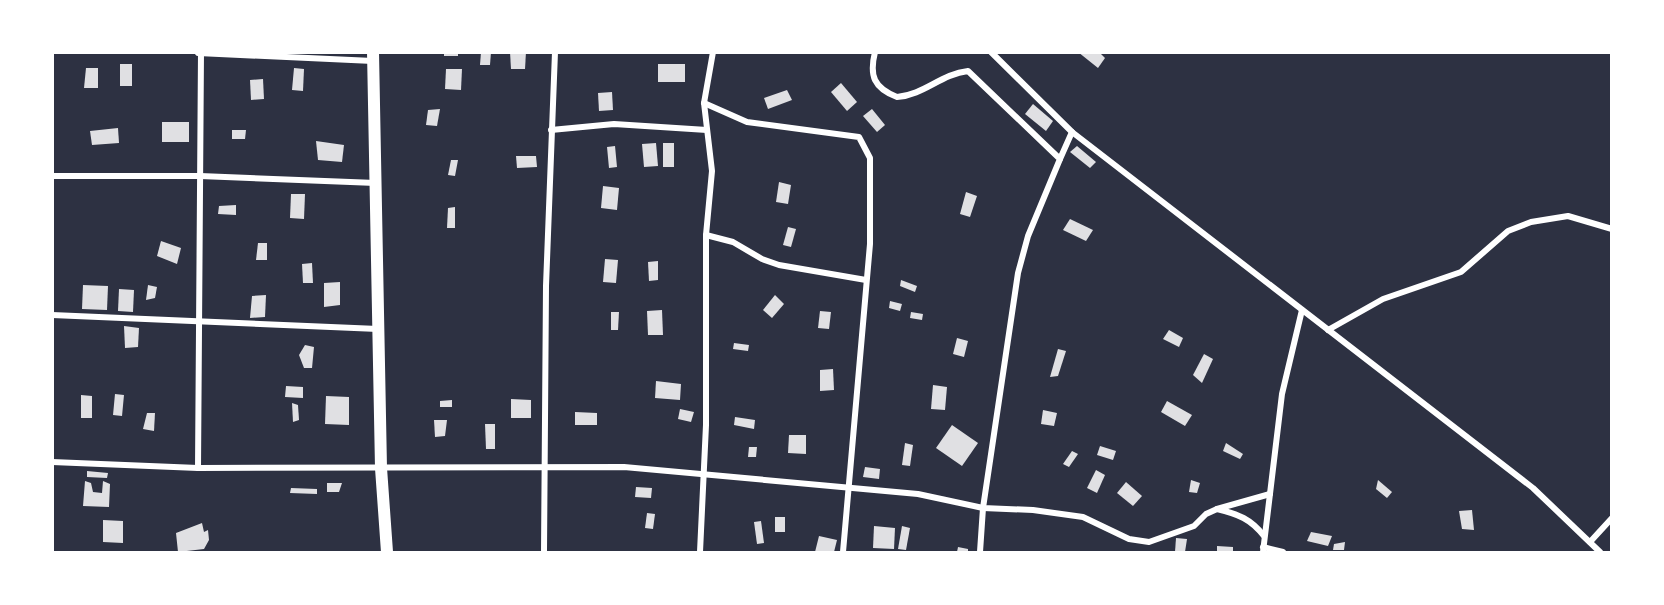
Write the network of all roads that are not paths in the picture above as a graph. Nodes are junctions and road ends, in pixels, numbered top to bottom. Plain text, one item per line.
1 (555, 52) edge
2 (713, 52) edge
3 (875, 52) edge
4 (991, 52) edge
5 (200, 53) edge
6 (373, 57) edge
7 (704, 103) junction
8 (552, 130) junction
9 (707, 130) junction
10 (1072, 132) junction
11 (1059, 159) junction
12 (52, 176) edge
13 (200, 176) junction
14 (376, 183) junction
15 (1611, 229) edge
16 (705, 235) junction
17 (866, 280) junction
18 (1302, 310) junction
19 (52, 315) edge
20 (198, 323) junction
21 (378, 329) junction
22 (1328, 330) junction
23 (52, 462) edge
24 (546, 466) junction
25 (198, 468) junction
26 (381, 468) junction
27 (705, 476) junction
28 (849, 489) junction
29 (1270, 494) junction
30 (983, 508) junction
31 (1217, 509) junction
32 (1611, 518) edge
33 (1264, 536) junction
34 (1590, 542) junction
35 (1263, 550) edge
36 (387, 552) edge
37 (544, 552) edge
38 (700, 552) edge
39 (843, 552) edge
40 (980, 552) edge
41 (1283, 552) edge
42 (1600, 552) edge

1 - 8 street
2 - 7 street
3 - 11 street
4 - 10 street
5 - 6 street
5 - 13 street
6 - 14 main road
7 - 9 street
7 - 17 street
8 - 9 street
8 - 24 street
9 - 16 street
10 - 11 street
10 - 18 street
11 - 30 street
12 - 13 street
13 - 14 street
13 - 20 street
14 - 21 main road
15 - 22 street
16 - 17 street
16 - 27 street
17 - 28 street
18 - 22 street
18 - 29 street
19 - 20 street
20 - 21 street
20 - 25 street
21 - 26 main road
22 - 34 street
23 - 25 street
24 - 26 street
24 - 27 street
24 - 37 street
25 - 26 street
26 - 36 main road
27 - 28 street
27 - 38 street
28 - 30 street
28 - 39 street
29 - 31 street
29 - 33 street
30 - 31 street
30 - 40 street
31 - 33 street
32 - 34 street
33 - 35 street
34 - 42 street
35 - 41 street

